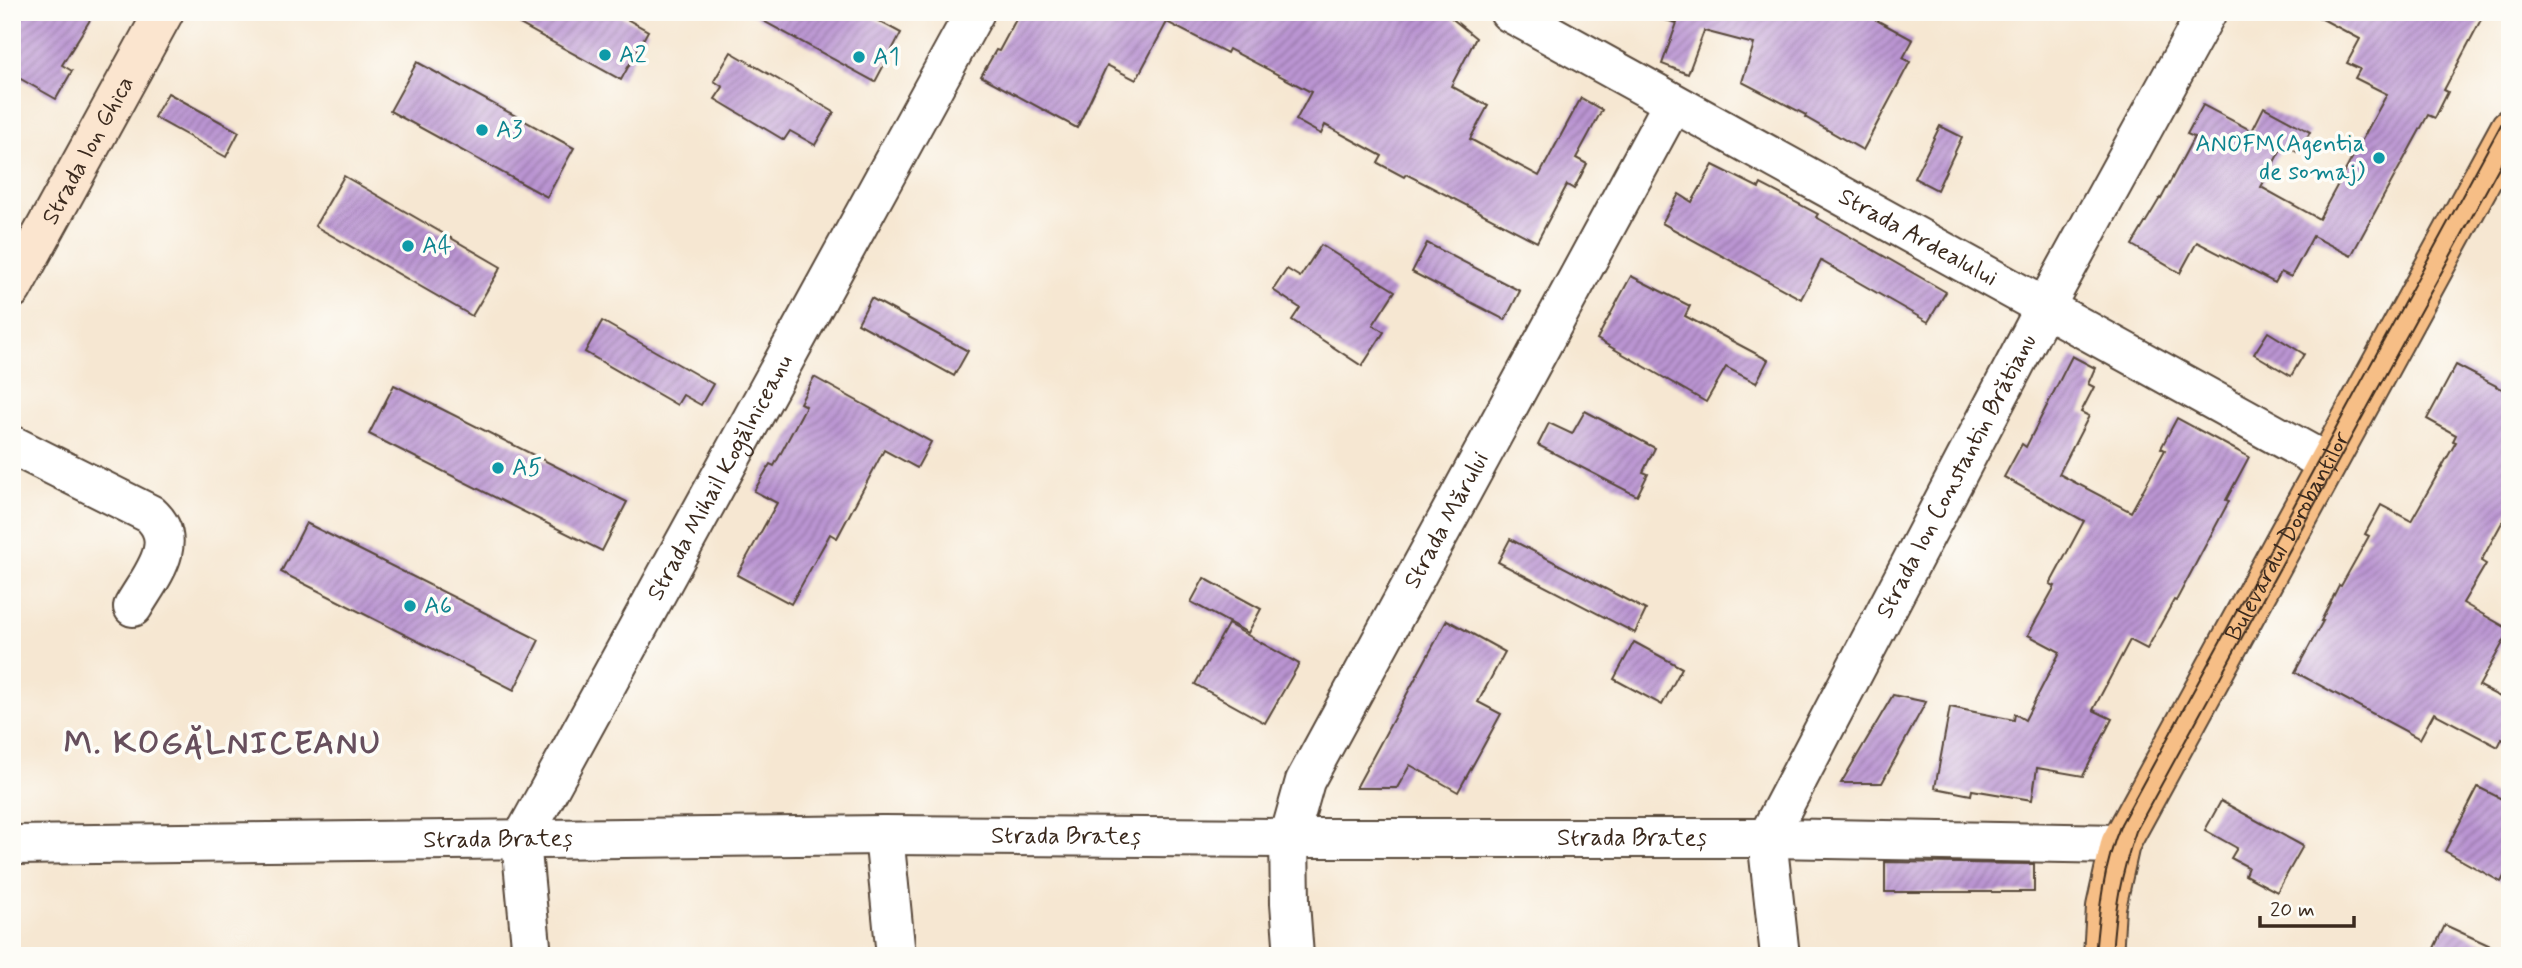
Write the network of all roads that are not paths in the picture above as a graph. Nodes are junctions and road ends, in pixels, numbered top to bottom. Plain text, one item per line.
1 (164, 12) edge
2 (975, 12) edge
3 (1509, 12) edge
4 (2207, 12) edge
5 (1672, 103) junction
6 (2510, 128) edge
7 (12, 289) edge
8 (2045, 307) junction
9 (12, 444) edge
10 (2327, 463) junction
11 (133, 607) dead end
12 (884, 835) junction
13 (1289, 838) junction
14 (1767, 838) junction
15 (522, 841) junction
16 (2120, 844) junction
17 (12, 845) edge
18 (532, 956) edge
19 (897, 956) edge
20 (1294, 956) edge
21 (1780, 956) edge
22 (2103, 956) edge

1 - 7 street, Strada Ion Ghica
2 - 15 street, Strada Mihail Kogălniceanu
3 - 5 street, Strada Ardealului
4 - 8 street, Strada Ion Constantin Brătianu
5 - 8 street, Strada Ardealului
5 - 13 street, Strada Mărului
6 - 10 main road, Bulevardul Dorobanților
8 - 10 street, Strada Ardealului
8 - 14 street, Strada Ion Constantin Brătianu
9 - 11 street
10 - 16 main road, Bulevardul Dorobanților
12 - 13 street, Strada Brateș
12 - 15 street, Strada Brateș
12 - 19 street
13 - 14 street, Strada Brateș
13 - 20 street, Strada Mărului
14 - 16 street, Strada Brateș
14 - 21 street
15 - 17 street, Strada Brateș
15 - 18 street
16 - 22 main road, Bulevardul Dorobanților

